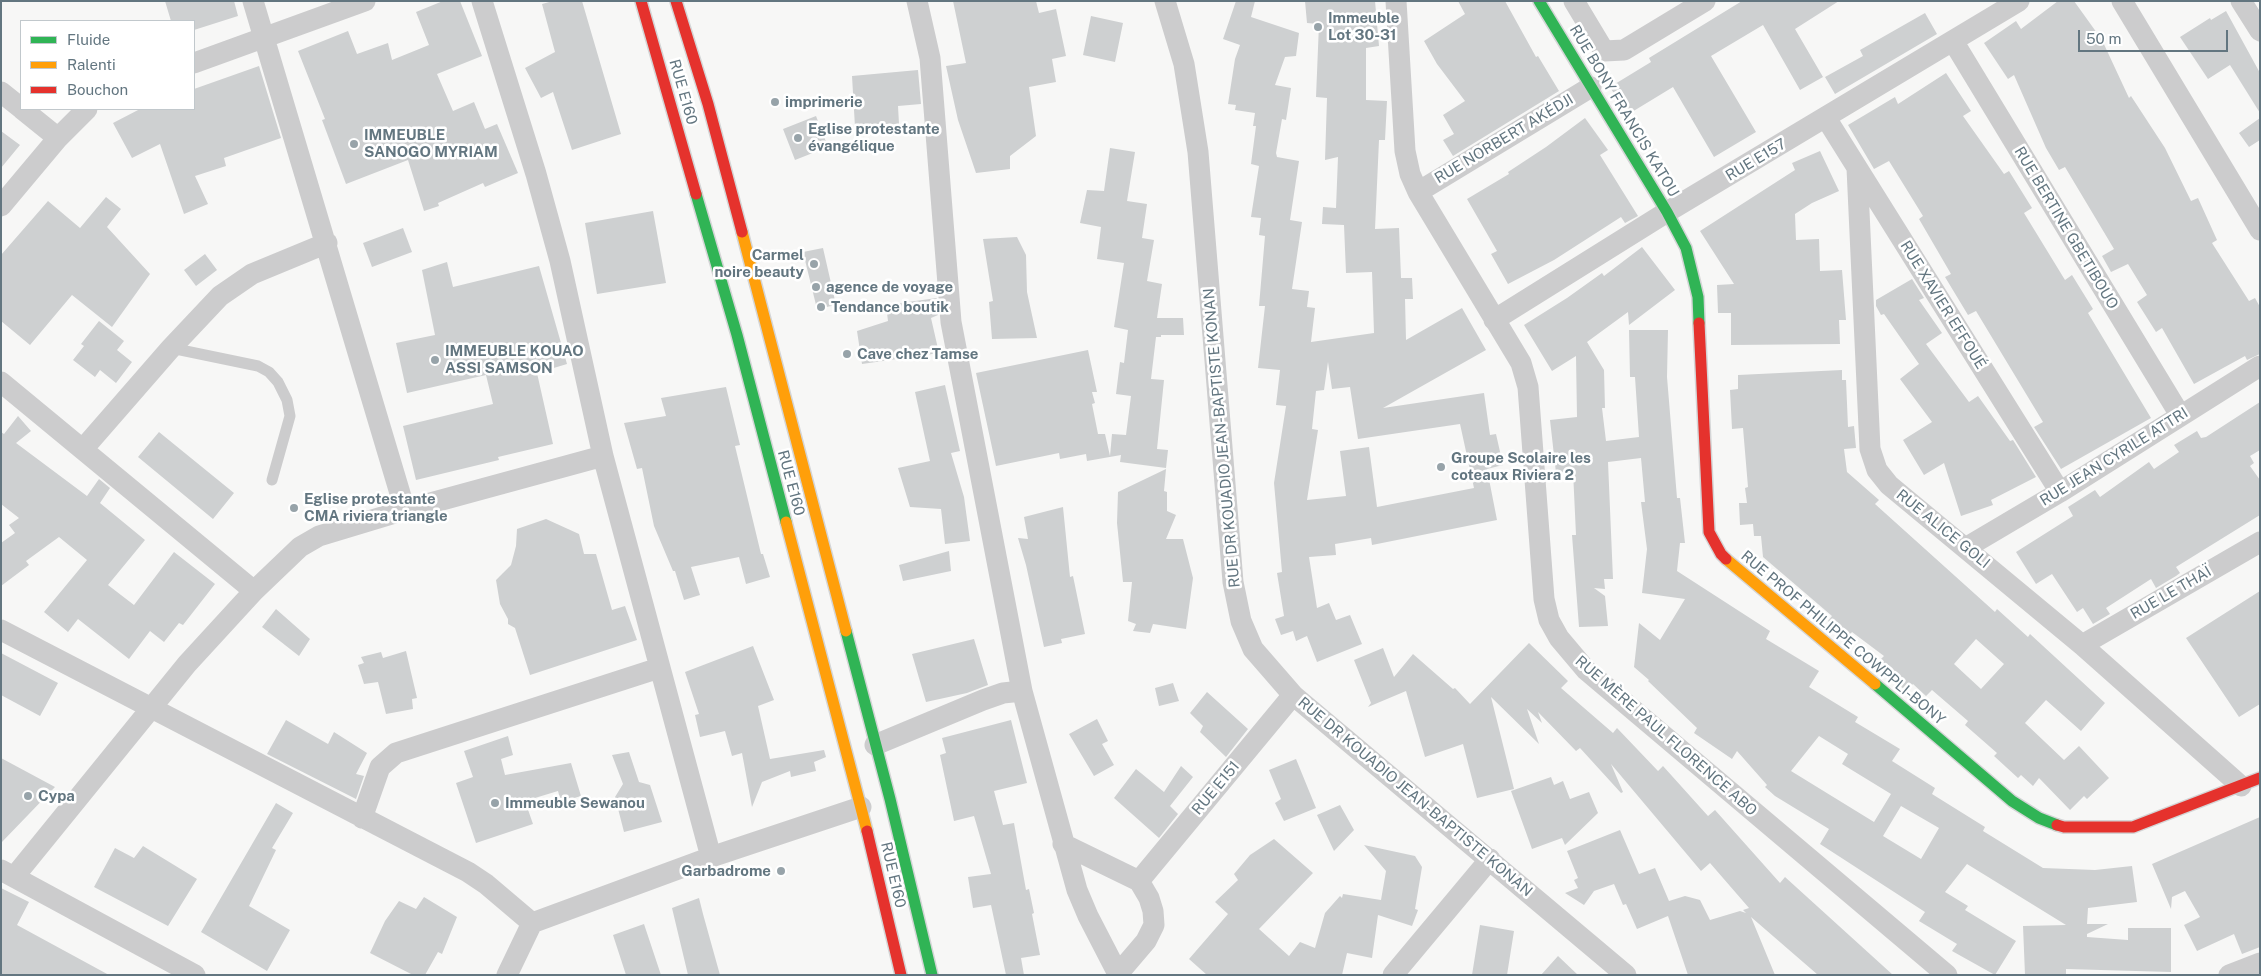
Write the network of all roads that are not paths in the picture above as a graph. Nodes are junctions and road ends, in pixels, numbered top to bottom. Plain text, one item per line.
1 (254, 1) edge
2 (365, 1) edge
3 (482, 1) edge
4 (641, 1) edge
5 (676, 1) edge
6 (917, 1) edge
7 (1165, 1) edge
8 (1396, 1) edge
9 (1538, 1) edge
10 (1574, 1) edge
11 (1705, 1) edge
12 (2019, 1) edge
13 (2122, 1) edge
14 (2241, 1) edge
15 (2260, 32) edge
16 (266, 36) junction
17 (1953, 42) junction
18 (195, 63) edge
19 (1591, 87) junction
20 (1, 92) edge
21 (20, 106) edge
22 (24, 110) edge
23 (86, 110) edge
24 (1826, 118) junction
25 (58, 138) junction
26 (1857, 168) junction
27 (1418, 192) junction
28 (1, 206) edge
29 (1667, 212) junction
30 (2260, 230) edge
31 (327, 243) junction
32 (1494, 320) junction
33 (170, 348) junction
34 (2260, 366) edge
35 (1, 382) edge
36 (2180, 415) junction
37 (83, 449) junction
38 (602, 456) junction
39 (272, 480) dead end
40 (2060, 492) junction
41 (405, 510) junction
42 (2260, 542) edge
43 (1967, 547) junction
44 (254, 591) junction
45 (1, 630) edge
46 (2082, 645) junction
47 (660, 668) junction
48 (1022, 691) junction
49 (1293, 695) junction
50 (151, 708) junction
51 (875, 745) junction
52 (2250, 782) edge
53 (861, 807) junction
54 (362, 818) junction
55 (1063, 844) junction
56 (711, 857) junction
57 (1490, 859) junction
58 (8, 873) edge
59 (1140, 881) junction
60 (532, 923) junction
61 (2260, 962) edge
62 (195, 975) edge
63 (506, 975) edge
64 (901, 975) edge
65 (932, 975) edge
66 (1117, 975) edge
67 (1392, 975) edge
68 (1626, 975) edge
69 (1947, 975) edge
70 (2229, 975) edge

1 - 16 street
2 - 16 street
3 - 38 street
4 - 53 street, RUE E160
5 - 51 street, RUE E160
6 - 48 street
7 - 49 street, RUE DR KOUADIO JEAN-BAPTISTE KONAN
8 - 27 street, RUE MÈRE PAUL FLORENCE ABO
9 - 19 street, RUE BONY FRANCIS KATOU
10 - 11 street
12 - 17 street, RUE E157
13 - 30 street
14 - 15 street
16 - 18 street
16 - 31 street
17 - 24 street, RUE E157
17 - 36 street, RUE BERTINE GBETIBOUO
19 - 27 street, RUE NORBERT AKÉDJI
19 - 29 street, RUE BONY FRANCIS KATOU
20 - 21 street
22 - 25 street
23 - 25 street
24 - 26 street, RUE XAVIER EFFOUÉ
24 - 29 street, RUE E157
25 - 28 street
26 - 40 street, RUE XAVIER EFFOUÉ
26 - 43 street, RUE ALICE GOLI
27 - 32 street, RUE MÈRE PAUL FLORENCE ABO
29 - 32 street, RUE E157
29 - 52 street, RUE PROF PHILIPPE COWPPLI-BONY
31 - 33 street
31 - 41 street
32 - 69 street, RUE MÈRE PAUL FLORENCE ABO
33 - 37 street
33 - 39 lane
34 - 36 street, RUE JEAN CYRILE ATTRI
35 - 37 street
36 - 40 street, RUE JEAN CYRILE ATTRI
37 - 44 street
38 - 41 street
38 - 47 street
40 - 43 street, RUE JEAN CYRILE ATTRI
41 - 44 street
42 - 46 street, RUE LE THAÏ
43 - 46 street, RUE ALICE GOLI
44 - 50 street
45 - 50 street
46 - 52 street, RUE ALICE GOLI
47 - 54 street
47 - 56 street
48 - 51 street
48 - 55 street
49 - 57 street, RUE DR KOUADIO JEAN-BAPTISTE KONAN
49 - 59 street, RUE E151
50 - 54 street
50 - 58 street
51 - 65 street, RUE E160
53 - 56 street
53 - 64 street, RUE E160
54 - 60 street
55 - 59 street
55 - 66 street
56 - 60 street
57 - 67 street
57 - 68 street, RUE DR KOUADIO JEAN-BAPTISTE KONAN
58 - 62 street
59 - 66 street
60 - 63 street
61 - 70 street

